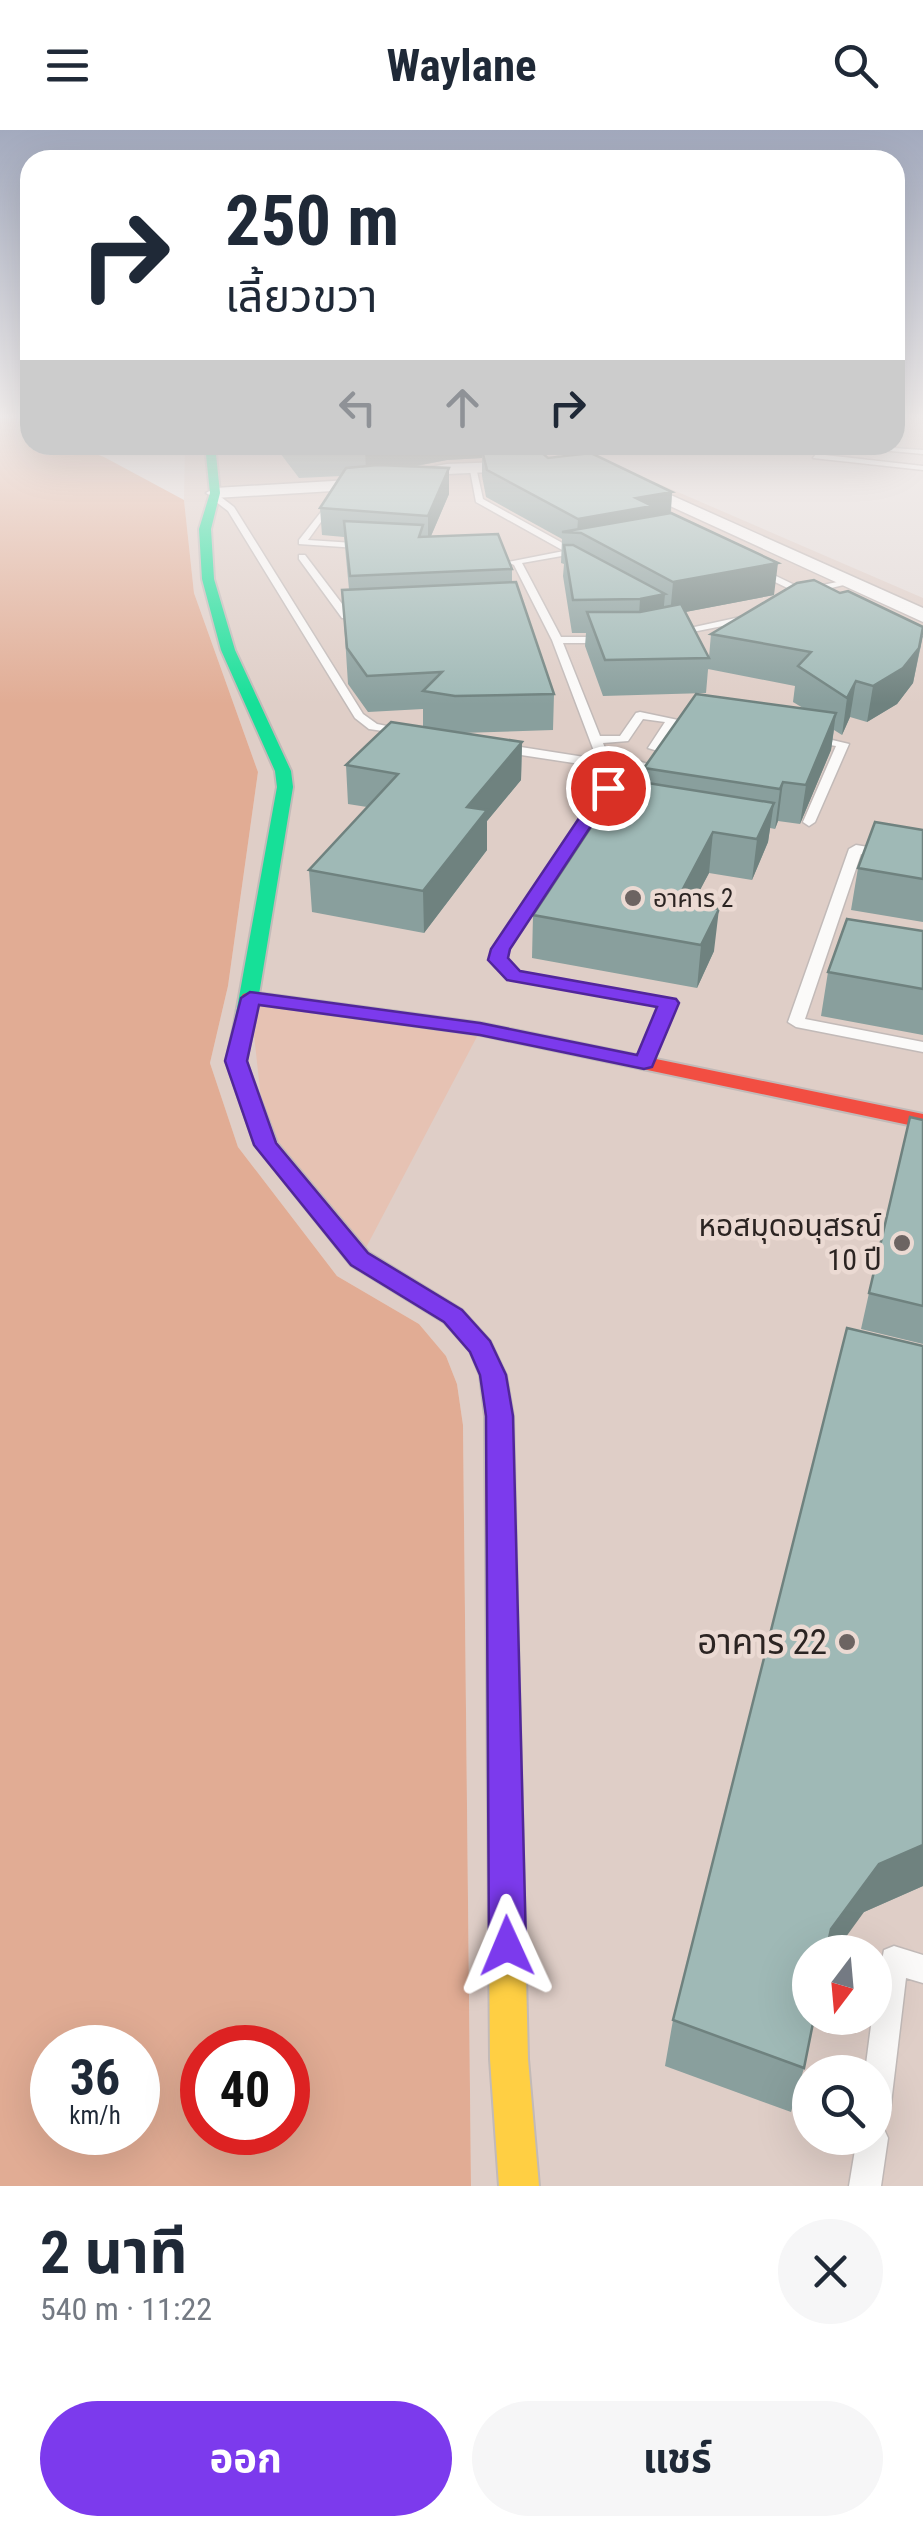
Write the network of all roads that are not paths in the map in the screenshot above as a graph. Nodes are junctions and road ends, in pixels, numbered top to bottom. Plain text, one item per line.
1 (209, 512) edge
2 (231, 512) edge
3 (327, 512) edge
4 (497, 512) edge
5 (693, 512) edge
6 (502, 515) junction
7 (724, 526) junction
8 (698, 531) edge
9 (500, 535) edge
10 (386, 548) edge
11 (592, 550) edge
12 (574, 553) junction
13 (498, 555) edge
14 (302, 557) dead end
15 (556, 567) dead end
16 (740, 567) edge
17 (522, 568) junction
18 (848, 590) junction
19 (542, 607) junction
20 (521, 608) edge
21 (770, 614) edge
22 (366, 615) edge
23 (923, 616) edge
24 (658, 617) edge
25 (684, 631) junction
26 (654, 636) edge
27 (623, 639) edge
28 (557, 640) junction
29 (672, 720) junction
30 (691, 722) edge
31 (415, 734) edge
32 (805, 738) edge
33 (596, 740) junction
34 (492, 746) edge
35 (654, 748) edge
36 (605, 764) junction
37 (642, 764) edge
38 (608, 788) junction
39 (595, 807) junction
40 (614, 810) edge
41 (809, 822) edge
42 (923, 860) edge
43 (250, 998) junction
44 (923, 1047) edge
45 (644, 1063) junction
46 (923, 1121) edge
47 (923, 1969) edge
48 (882, 2055) edge
49 (870, 2155) edge
50 (519, 2186) edge
51 (866, 2186) edge

1 - 43 street
2 - 31 lane
3 - 10 lane
4 - 6 lane
5 - 7 street
6 - 9 lane
6 - 12 lane
7 - 8 lane
7 - 18 street
11 - 12 lane
12 - 17 lane
13 - 17 lane
14 - 22 lane
15 - 17 lane
16 - 18 lane
17 - 19 lane
18 - 23 street
19 - 20 lane
19 - 28 lane
21 - 25 lane
24 - 25 lane
25 - 26 lane
27 - 28 lane
28 - 33 lane
29 - 30 lane
29 - 33 lane
29 - 35 lane
32 - 41 lane
33 - 36 lane
34 - 36 lane
36 - 38 lane
37 - 38 lane
38 - 39 lane
39 - 40 lane
39 - 45 lane
42 - 44 lane
43 - 45 street
43 - 50 street
45 - 46 street
47 - 48 lane
49 - 51 lane

